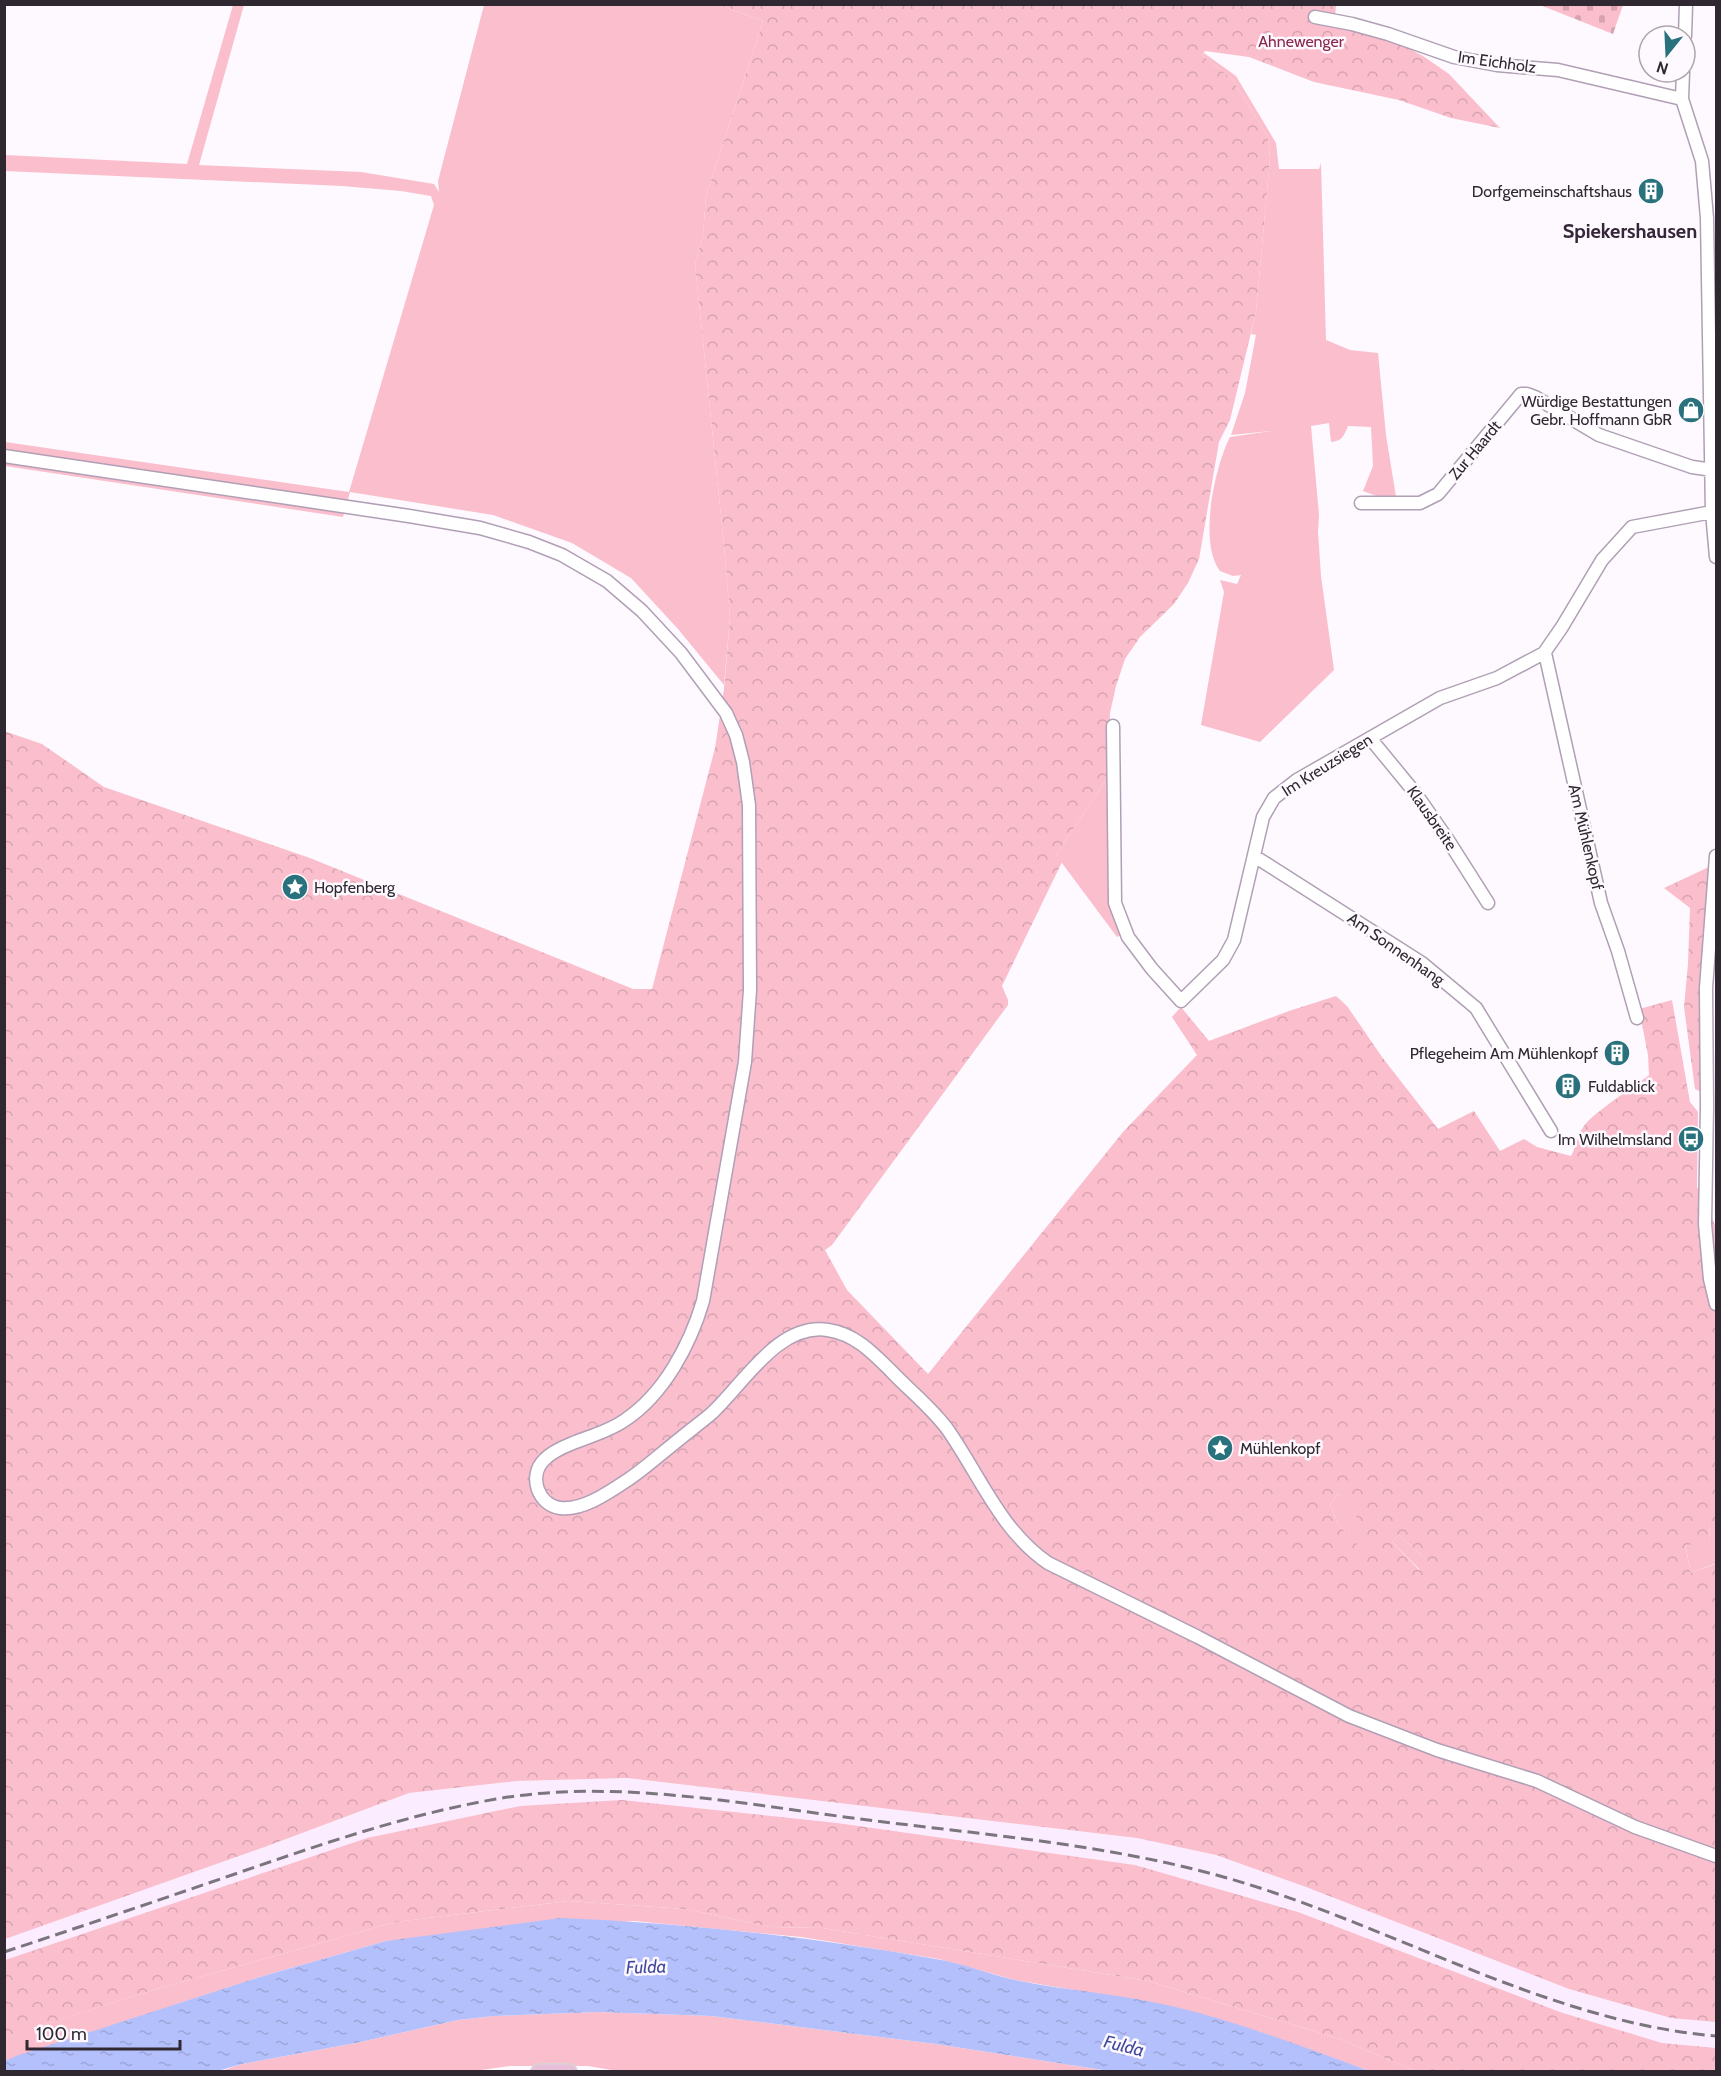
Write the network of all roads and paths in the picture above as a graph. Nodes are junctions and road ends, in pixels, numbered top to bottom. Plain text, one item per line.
1 (1686, 4) edge
2 (1315, 17) dead end
3 (1685, 24) edge
4 (1683, 84) edge
5 (1682, 99) junction
6 (4, 456) edge
7 (1713, 470) junction
8 (1361, 503) dead end
9 (1712, 512) junction
10 (1716, 557) edge
11 (1545, 653) junction
12 (1113, 726) dead end
13 (1370, 738) junction
14 (1254, 855) junction
15 (1716, 856) edge
16 (1488, 903) dead end
17 (1637, 1018) dead end
18 (1551, 1131) dead end
19 (1706, 1186) junction
20 (1716, 1199) edge
21 (1716, 1304) edge
22 (1716, 1856) edge
23 (539, 2072) edge
24 (569, 2072) edge

1 - 3 street
2 - 5 street, Im Eichholz
4 - 5 street
5 - 7 street
6 - 22 street
7 - 8 street, Zur Haardt
7 - 9 street
9 - 10 street
9 - 11 street
11 - 13 street, Im Kreuzsiegen
11 - 17 street, Am Mühlenkopf
12 - 14 street, Im Kreuzsiegen
13 - 14 street, Im Kreuzsiegen
13 - 16 street, Klausbreite
14 - 18 street, Am Sonnenhang
15 - 19 street
19 - 20 street
19 - 21 street
23 - 24 main road

